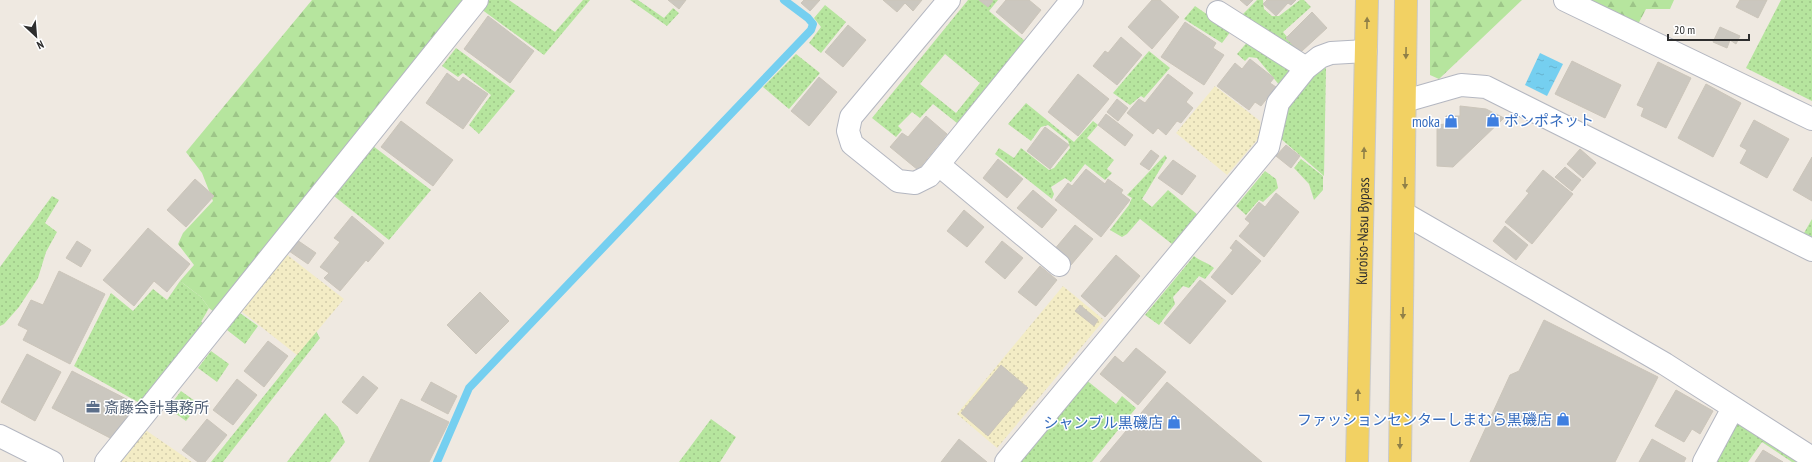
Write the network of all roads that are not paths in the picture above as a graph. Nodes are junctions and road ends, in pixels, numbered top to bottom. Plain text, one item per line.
1 (477, 0) edge
2 (949, 0) edge
3 (1072, 0) edge
4 (1367, 0) edge
5 (1406, 0) edge
6 (1565, 0) edge
7 (1218, 12) dead end
8 (1366, 51) junction
9 (1306, 68) junction
10 (1405, 101) junction
11 (1812, 119) edge
12 (939, 165) junction
13 (1405, 214) junction
14 (1812, 250) edge
15 (1059, 265) dead end
16 (1733, 408) junction
17 (0, 436) edge
18 (1812, 458) edge
19 (52, 462) edge
20 (106, 462) edge
21 (1006, 462) edge
22 (1357, 462) edge
23 (1400, 462) edge
24 (1704, 462) edge

1 - 20 street
2 - 12 street
3 - 12 street
8 -> 4 main road, Kuroiso-Nasu Bypass
5 -> 10 main road
6 - 11 street
7 - 9 street
8 - 9 street
22 -> 8 main road, Kuroiso-Nasu Bypass
9 - 21 street
10 -> 13 main road
10 - 14 street
12 - 15 street
13 - 16 street
13 -> 23 main road
16 - 18 street
16 - 24 street
17 - 19 street

